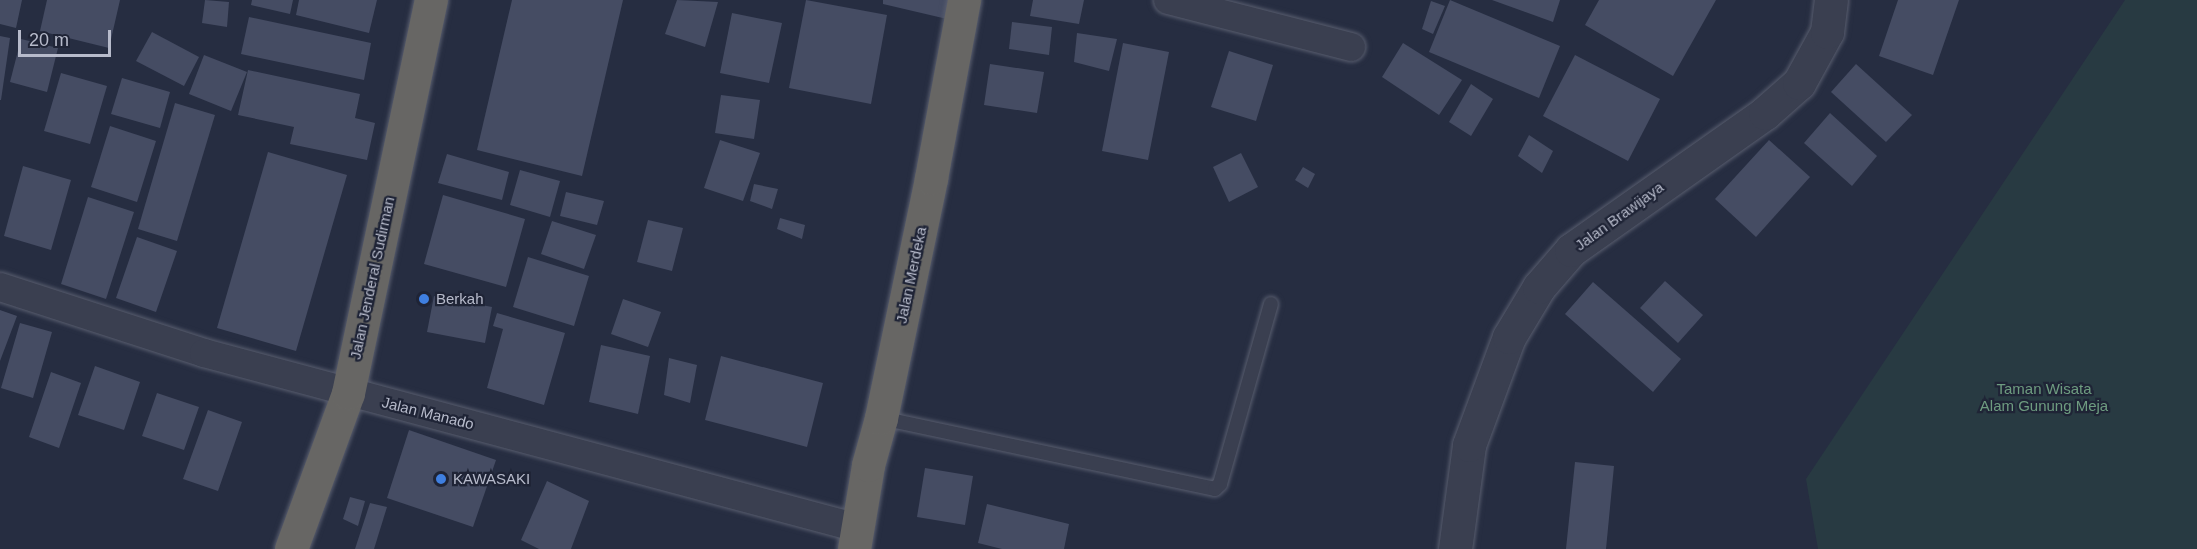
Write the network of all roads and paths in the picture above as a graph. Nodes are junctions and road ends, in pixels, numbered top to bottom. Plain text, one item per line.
1 (431, 0) edge
2 (964, 0) edge
3 (1168, 0) edge
4 (1831, 0) edge
5 (1351, 47) dead end
6 (0, 287) edge
7 (1271, 304) dead end
8 (348, 393) junction
9 (881, 418) junction
10 (856, 538) edge
11 (291, 549) edge
12 (1455, 549) edge

1 - 8 highway, Jalan Jenderal Sudirman
2 - 9 highway, Jalan Merdeka
3 - 5 street
4 - 12 street, Jalan Brawijaya
6 - 8 street, Jalan Manado
7 - 9 lane
8 - 10 street, Jalan Manado
8 - 11 highway, Jalan Jenderal Sudirman
9 - 10 highway, Jalan Merdeka

